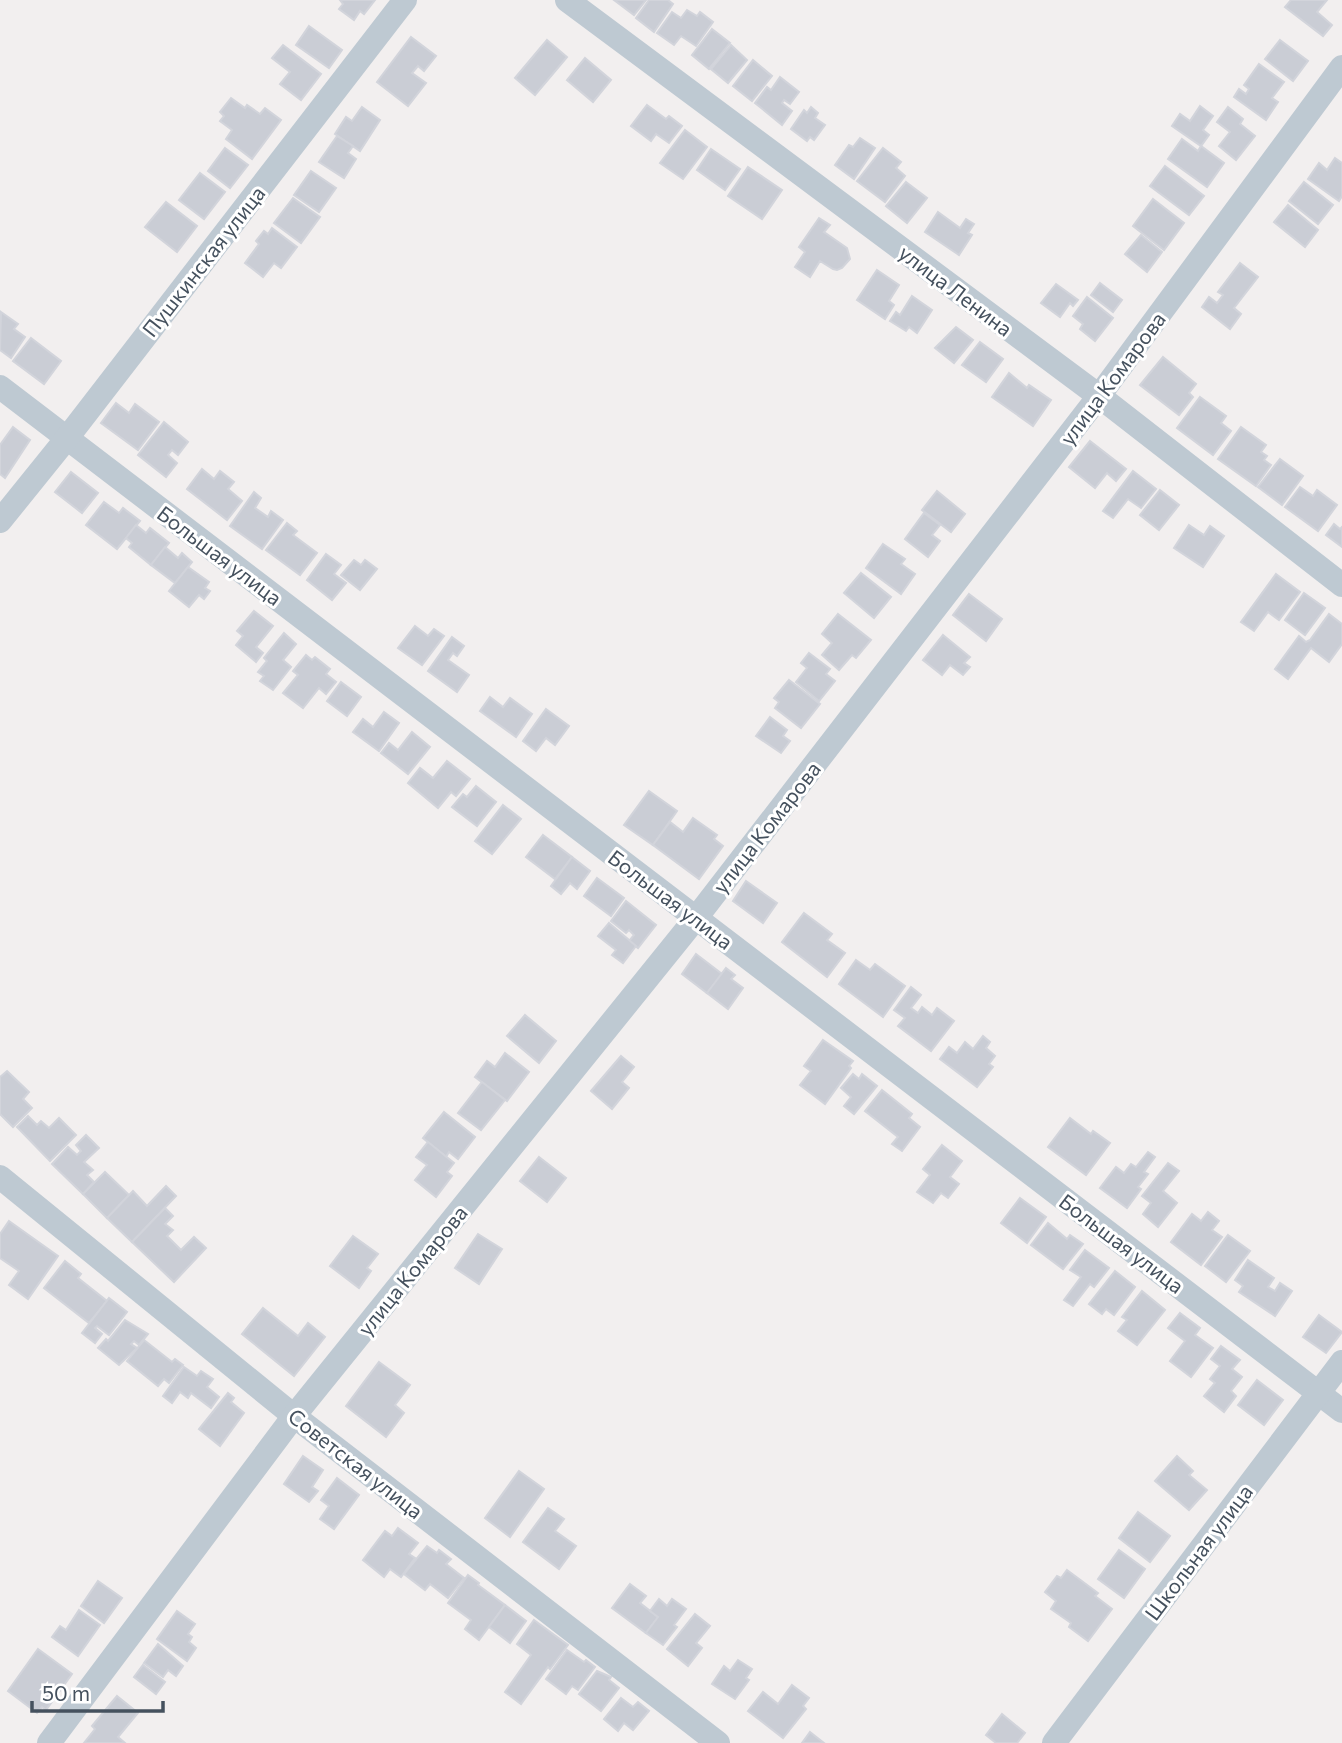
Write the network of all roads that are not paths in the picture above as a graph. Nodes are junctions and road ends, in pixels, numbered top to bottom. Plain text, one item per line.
1 (405, 0) edge
2 (567, 0) edge
3 (1342, 66) edge
4 (0, 387) edge
5 (1099, 397) junction
6 (67, 438) junction
7 (0, 521) edge
8 (1342, 585) edge
9 (696, 918) junction
10 (0, 1177) edge
11 (1342, 1362) edge
12 (1318, 1393) junction
13 (1342, 1411) edge
14 (294, 1416) junction
15 (49, 1743) edge
16 (718, 1743) edge
17 (1054, 1743) edge

1 - 6 street, Пушкинская улица
2 - 5 street, улица Ленина
3 - 5 street, улица Комарова
4 - 6 street, Большая улица
5 - 8 street, улица Ленина
5 - 9 street, улица Комарова
6 - 7 street, Пушкинская улица
6 - 9 street, Большая улица
9 - 12 street, Большая улица
9 - 14 street, улица Комарова
10 - 14 street, Советская улица
11 - 12 street, Школьная улица
12 - 13 street, Большая улица
12 - 17 street, Школьная улица
14 - 15 street, улица Комарова
14 - 16 street, Советская улица

